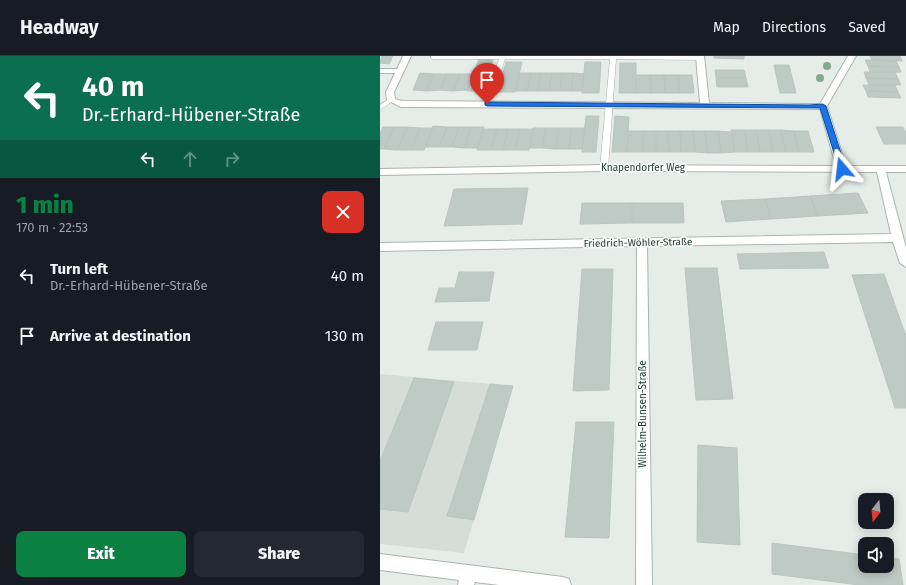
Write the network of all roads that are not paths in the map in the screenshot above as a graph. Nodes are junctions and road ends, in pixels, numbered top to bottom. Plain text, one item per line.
1 (407, 56) edge
2 (852, 56) edge
3 (433, 57) dead end
4 (700, 57) edge
5 (502, 58) junction
6 (613, 58) junction
7 (380, 71) edge
8 (400, 71) junction
9 (391, 100) junction
10 (487, 104) junction
11 (610, 104) junction
12 (705, 106) junction
13 (823, 106) junction
14 (380, 108) edge
15 (604, 168) junction
16 (842, 169) junction
17 (906, 169) edge
18 (881, 170) junction
19 (380, 172) edge
20 (897, 238) junction
21 (642, 242) junction
22 (380, 247) edge
23 (906, 263) edge
24 (380, 562) edge
25 (467, 579) edge
26 (563, 585) edge
27 (644, 585) edge

1 - 8 street
2 - 13 street
3 - 5 lane
4 - 6 lane
4 - 12 street
5 - 6 lane
5 - 10 lane
6 - 11 lane
7 - 8 street
8 - 9 street
9 - 10 street
9 - 14 lane
10 - 11 street
11 - 12 street
11 - 15 lane
12 - 13 street
13 - 16 street
15 - 16 street, Knapendorfer Weg
15 - 19 street, Knapendorfer Weg
16 - 18 street, Knapendorfer Weg
17 - 18 street, Knapendorfer Weg
18 - 20 street
20 - 21 street, Friedrich-Wöhler-Straße
20 - 23 street
21 - 22 street, Friedrich-Wöhler-Straße
21 - 27 street, Wilhelm-Bunsen-Straße
24 - 25 street
25 - 26 street

